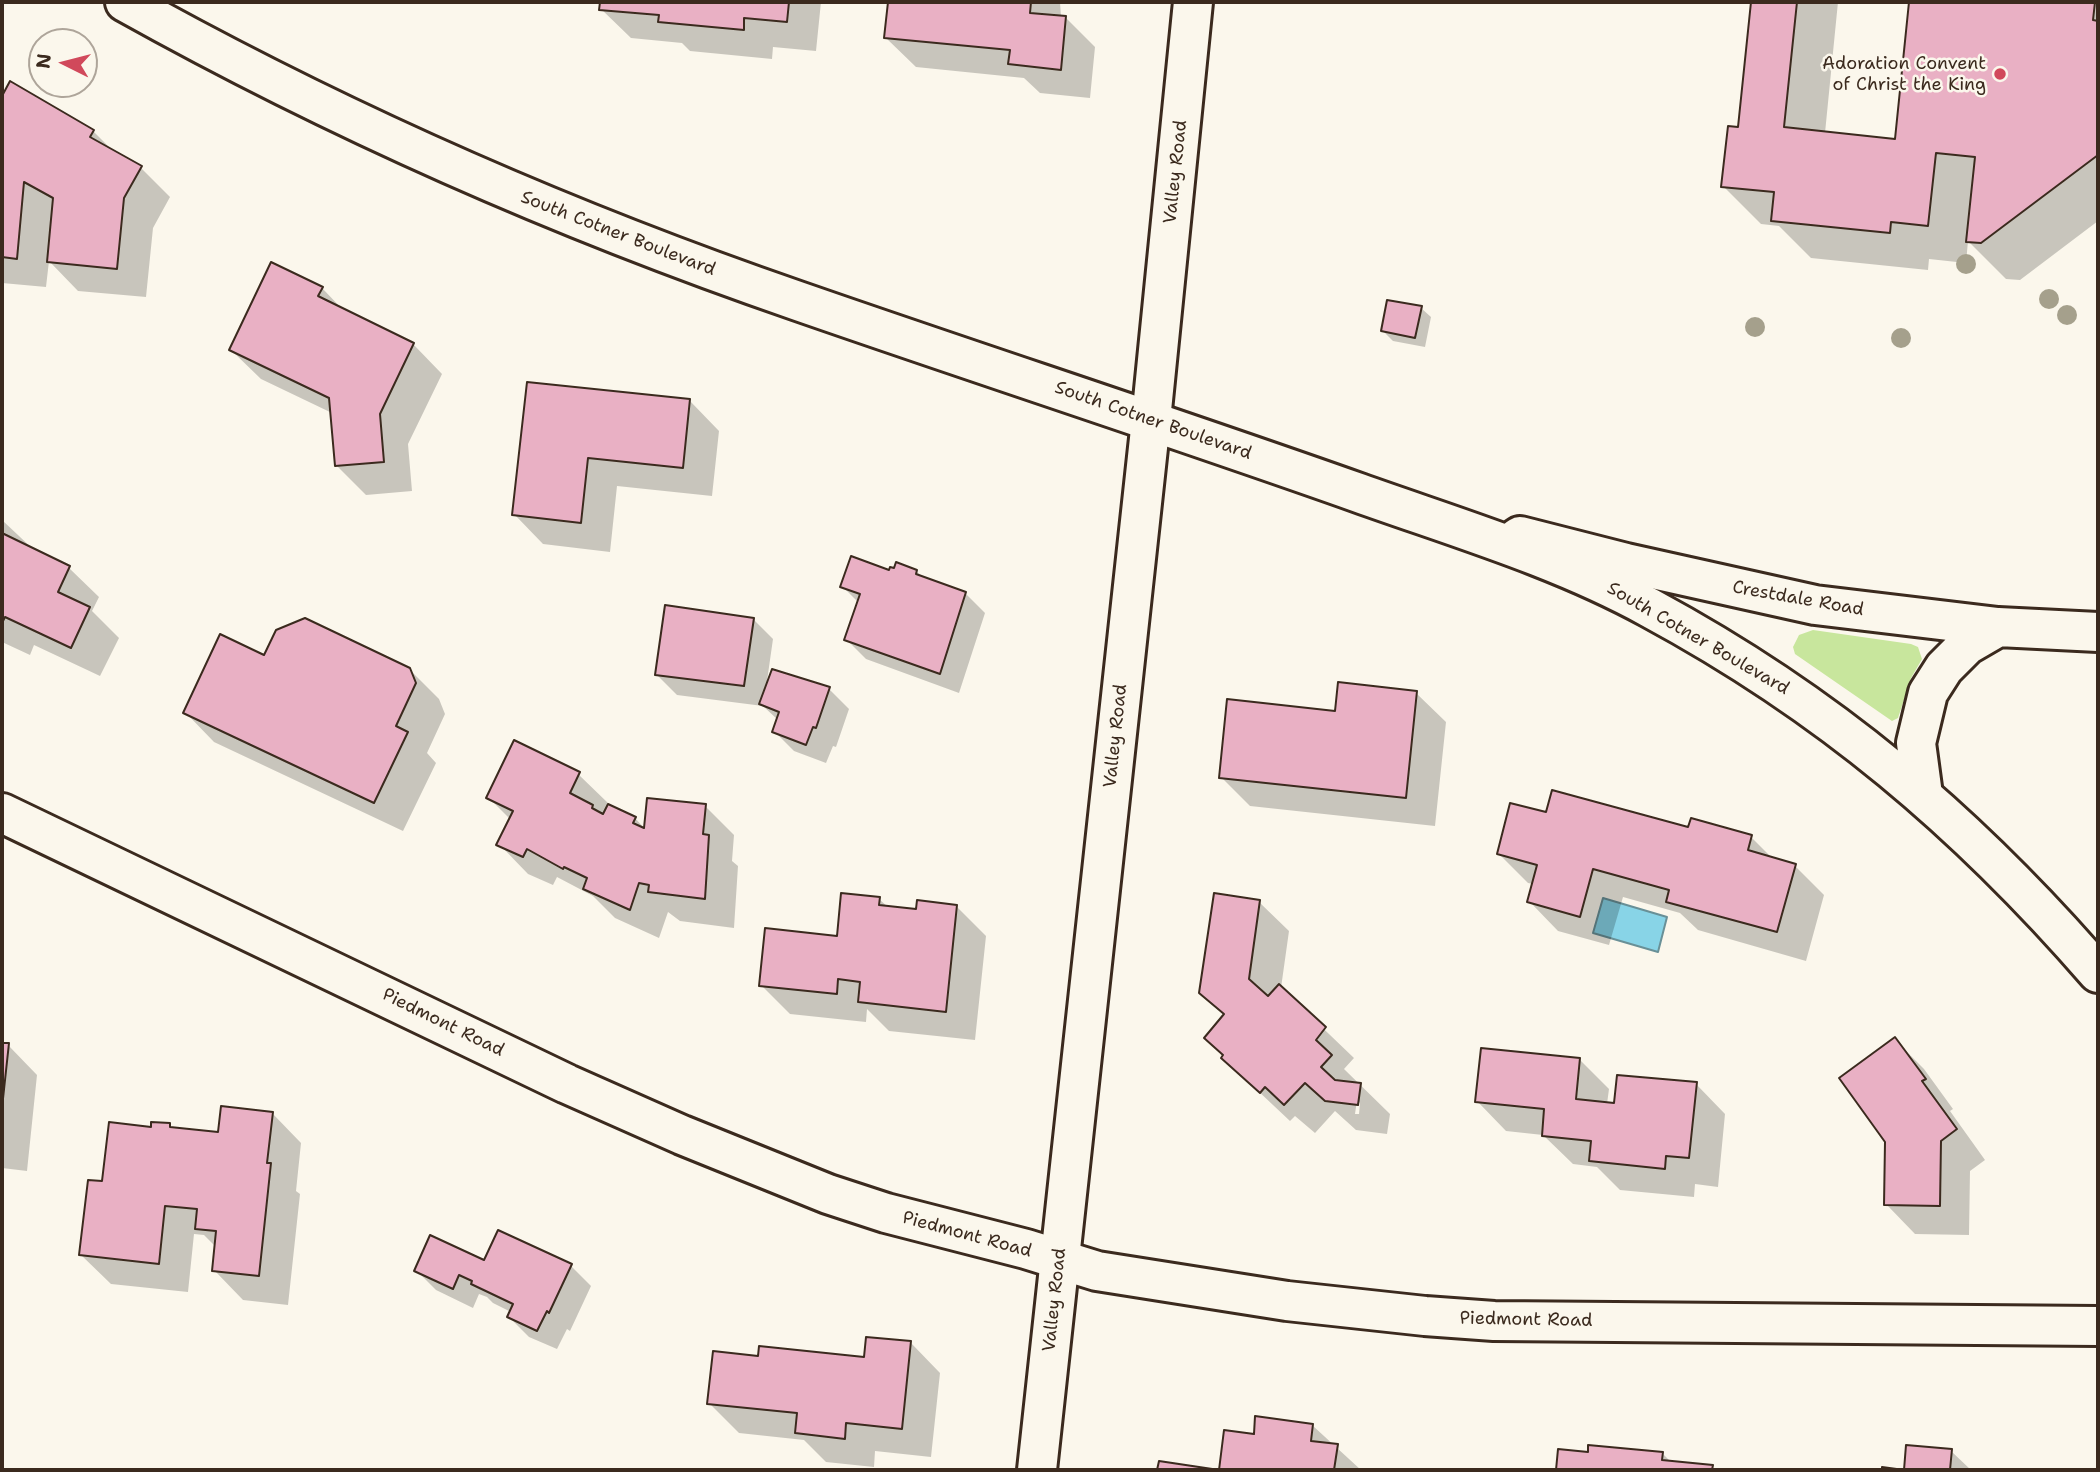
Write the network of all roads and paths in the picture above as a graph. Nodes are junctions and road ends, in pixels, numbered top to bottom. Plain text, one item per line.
1 (125, 2) edge
2 (1193, 2) edge
3 (1151, 419) junction
4 (1507, 546) junction
5 (1998, 627) junction
6 (2098, 632) edge
7 (1923, 795) junction
8 (2, 813) edge
9 (2098, 973) edge
10 (1059, 1260) junction
11 (2098, 1326) edge
12 (1037, 1470) edge

1 - 3 street, South Cotner Boulevard
2 - 3 street, Valley Road
3 - 4 street, South Cotner Boulevard
3 - 10 street, Valley Road
4 - 5 street, Crestdale Road
4 - 7 street, South Cotner Boulevard
5 - 6 street, Crestdale Road
5 - 7 street
7 - 9 street, South Cotner Boulevard
8 - 10 street, Piedmont Road
10 - 11 street, Piedmont Road
10 - 12 street, Valley Road

